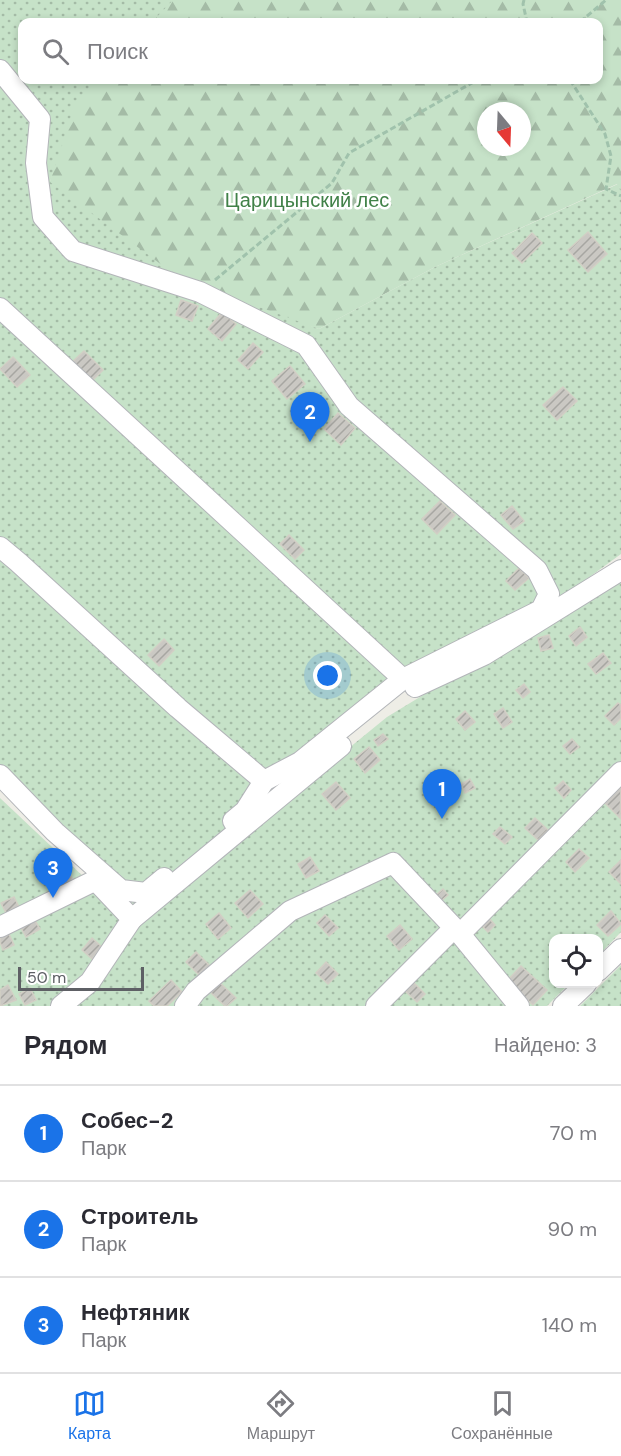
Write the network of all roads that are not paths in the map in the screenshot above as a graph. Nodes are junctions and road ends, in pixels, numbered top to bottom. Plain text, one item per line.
1 (0, 70) edge
2 (0, 308) edge
3 (0, 547) edge
4 (621, 570) edge
5 (403, 679) junction
6 (621, 772) edge
7 (0, 775) edge
8 (264, 781) junction
9 (2, 798) edge
10 (96, 880) junction
11 (132, 919) junction
12 (0, 927) edge
13 (456, 932) junction
14 (621, 949) edge
15 (603, 966) edge
16 (582, 988) edge
17 (61, 1006) edge
18 (185, 1006) edge
19 (376, 1006) edge
20 (519, 1006) edge
21 (563, 1006) edge

1 - 5 street
2 - 5 street
3 - 8 street
4 - 11 street
5 - 8 street
6 - 13 street
7 - 8 street
9 - 10 street
10 - 11 street
10 - 12 street
11 - 17 street
13 - 18 street
13 - 19 street
13 - 20 street
14 - 15 street
16 - 21 street

